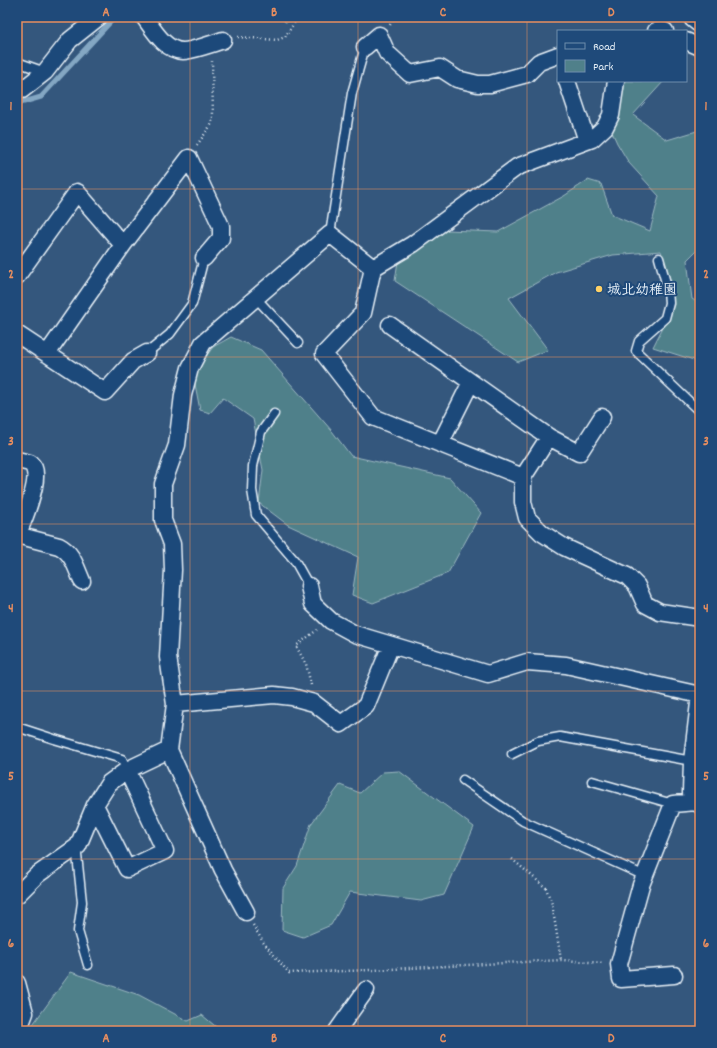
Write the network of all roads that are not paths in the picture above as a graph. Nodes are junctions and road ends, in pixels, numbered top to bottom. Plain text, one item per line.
1 (99, 17) edge
2 (144, 17) edge
3 (695, 17) edge
4 (700, 21) edge
5 (687, 41) edge
6 (216, 42) road end
7 (365, 47) joint
8 (700, 47) edge
9 (557, 55) edge
10 (17, 62) edge
11 (45, 72) junction
12 (567, 82) edge
13 (616, 82) edge
14 (17, 91) edge
15 (587, 141) junction
16 (330, 234) junction
17 (123, 245) junction
18 (204, 258) joint
19 (659, 258) dead end
20 (373, 268) junction
21 (17, 276) edge
22 (255, 297) junction
23 (390, 325) dead end
24 (17, 334) edge
25 (298, 343) dead end
26 (47, 354) junction
27 (147, 354) joint
28 (471, 382) junction
29 (700, 412) edge
30 (274, 414) dead end
31 (602, 417) dead end
32 (549, 437) junction
33 (440, 444) junction
34 (17, 460) edge
35 (523, 477) junction
36 (17, 536) edge
37 (82, 581) dead end
38 (309, 586) joint
39 (700, 618) edge
40 (391, 645) junction
41 (700, 695) edge
42 (175, 704) junction
43 (17, 727) edge
44 (169, 750) junction
45 (512, 754) dead end
46 (692, 761) junction
47 (127, 770) junction
48 (463, 780) dead end
49 (592, 781) dead end
50 (673, 804) junction
51 (698, 804) edge
52 (95, 805) junction
53 (78, 846) junction
54 (645, 876) junction
55 (17, 895) edge
56 (246, 912) road end
57 (88, 965) dead end
58 (674, 975) dead end
59 (17, 983) edge
60 (366, 990) dead end
61 (17, 1028) edge
62 (337, 1031) edge

1 - 11 street
2 - 6 street
3 - 4 street
5 - 8 street
7 - 9 street
7 - 16 lane
10 - 11 lane
11 - 14 street
12 - 15 street
13 - 15 street
15 - 20 street
16 - 20 street
16 - 22 street
17 - 18 street
17 - 21 street
17 - 26 street
18 - 27 lane
19 - 29 lane
20 - 33 street
22 - 25 lane
22 - 42 street
23 - 28 street
24 - 26 street
26 - 27 street
28 - 32 street
28 - 33 street
30 - 38 lane
31 - 32 street
32 - 35 street
33 - 35 street
34 - 36 street
35 - 39 street
36 - 37 street
38 - 40 street
40 - 41 street
40 - 42 street
41 - 46 street
42 - 44 street
43 - 47 lane
44 - 47 street
44 - 56 street
45 - 46 lane
46 - 51 street
47 - 52 street
47 - 52 street
48 - 54 lane
49 - 50 lane
50 - 51 street
50 - 54 street
52 - 53 street
53 - 55 street
53 - 57 lane
54 - 58 street
59 - 61 street
60 - 62 street

